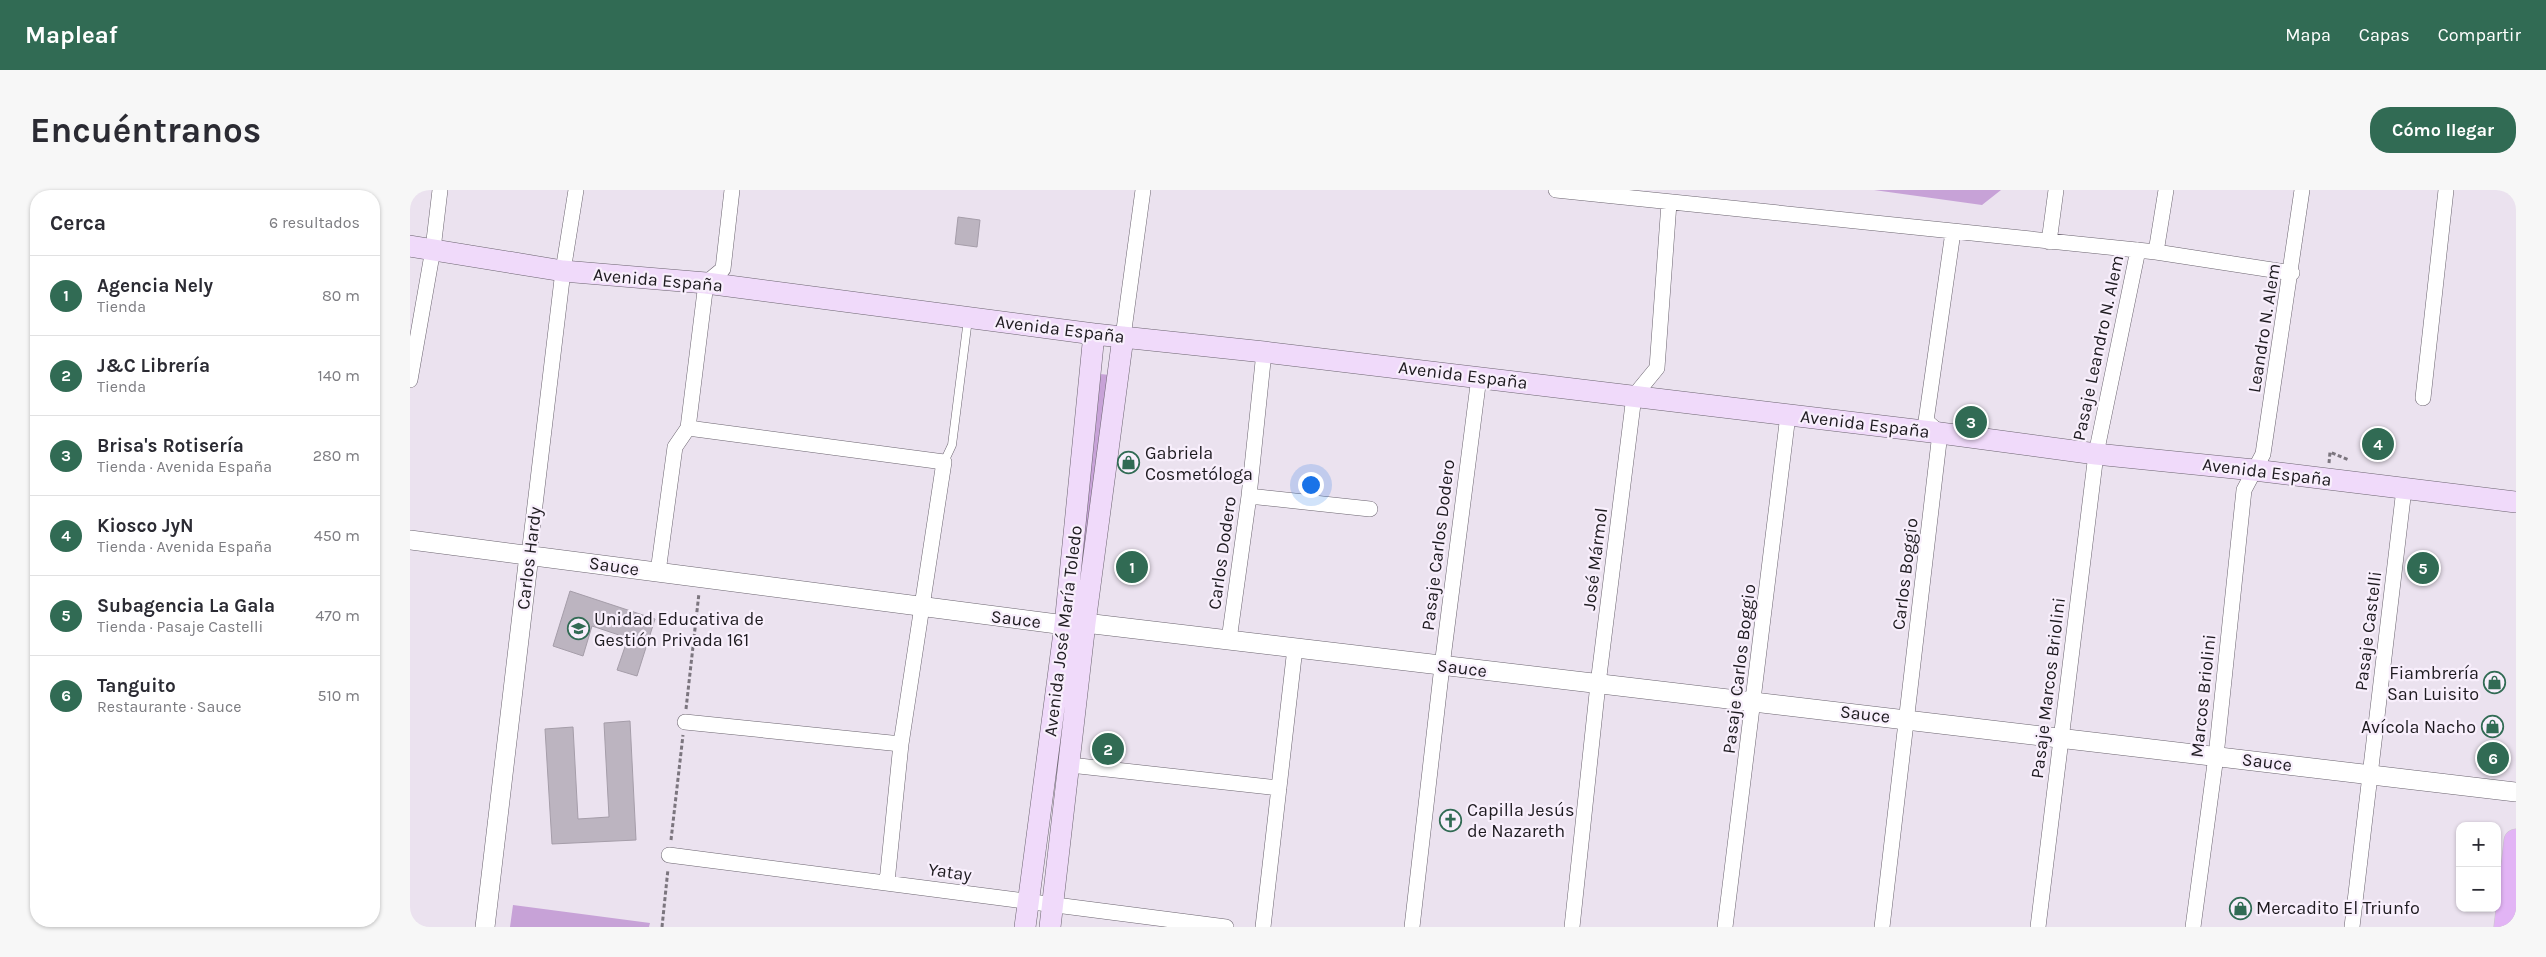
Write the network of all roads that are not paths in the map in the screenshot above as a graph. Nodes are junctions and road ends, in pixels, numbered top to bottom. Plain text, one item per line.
1 (440, 190) edge
2 (576, 190) edge
3 (732, 190) edge
4 (1143, 190) edge
5 (1556, 190) edge
6 (2056, 190) edge
7 (2166, 190) edge
8 (2302, 190) edge
9 (2446, 190) edge
10 (1669, 203) junction
11 (1952, 232) junction
12 (2048, 242) junction
13 (410, 246) edge
14 (433, 249) junction
15 (2138, 250) junction
16 (2156, 252) junction
17 (563, 271) junction
18 (2292, 273) junction
19 (706, 283) junction
20 (968, 317) junction
21 (1094, 334) junction
22 (1123, 337) junction
23 (1264, 352) junction
24 (1479, 377) junction
25 (410, 380) edge
26 (1634, 396) junction
27 (2423, 398) dead end
28 (1788, 415) junction
29 (688, 428) junction
30 (1940, 433) junction
31 (2096, 454) junction
32 (944, 462) junction
33 (2254, 470) junction
34 (2404, 489) junction
35 (1248, 496) junction
36 (2516, 502) edge
37 (1370, 509) dead end
38 (410, 540) edge
39 (529, 555) junction
40 (658, 572) junction
41 (921, 606) junction
42 (1075, 624) junction
43 (1229, 640) junction
44 (1295, 648) junction
45 (1442, 666) junction
46 (1598, 684) junction
47 (1754, 702) junction
48 (1908, 719) junction
49 (685, 722) road end
50 (2061, 737) junction
51 (900, 744) junction
52 (2216, 756) junction
53 (1070, 765) junction
54 (2370, 774) junction
55 (1279, 788) junction
56 (2516, 792) edge
57 (2516, 841) edge
58 (670, 855) road end
59 (887, 882) junction
60 (1029, 901) junction
61 (1053, 905) junction
62 (485, 927) edge
63 (1025, 927) edge
64 (1050, 927) edge
65 (1226, 927) edge
66 (1263, 927) edge
67 (1412, 927) edge
68 (1572, 927) edge
69 (1725, 927) edge
70 (1882, 927) edge
71 (2038, 927) edge
72 (2193, 927) edge
73 (2352, 927) edge
74 (2506, 927) edge

1 - 14 street
2 - 17 street, Carlos Hardy
3 - 19 street
4 - 22 street
5 - 10 street
6 - 12 street
7 - 16 street
8 - 18 street, Leandro N. Alem
9 - 27 street
10 - 11 street
10 - 26 street
11 - 12 street
11 - 30 street
12 - 15 street
13 - 14 main road, Avenida España
14 - 17 main road, Avenida España
14 - 25 street
15 - 16 street
15 - 31 street, Pasaje Leandro N. Alem
16 - 18 street
17 - 19 main road, Avenida España
17 - 39 street, Carlos Hardy
18 - 33 street, Leandro N. Alem
19 - 20 main road, Avenida España
19 - 29 street
20 - 21 main road, Avenida España
20 - 32 lane
21 - 22 main road, Avenida España
21 - 42 main road, Avenida José María Toledo
22 - 23 main road, Avenida España
22 - 42 main road, Avenida José María Toledo
23 - 24 main road, Avenida España
23 - 35 street, Carlos Dodero
24 - 26 main road, Avenida España
24 - 45 street, Pasaje Carlos Dodero
26 - 28 main road, Avenida España
26 - 46 street, José Mármol
28 - 30 main road, Avenida España
28 - 47 street, Pasaje Carlos Boggio
29 - 32 street
29 - 40 street
30 - 31 main road, Avenida España
30 - 48 street, Carlos Boggio
31 - 33 main road, Avenida España
31 - 50 street, Pasaje Marcos Briolini
32 - 41 street
33 - 34 main road, Avenida España
33 - 52 street, Marcos Briolini
34 - 36 main road, Avenida España
34 - 54 street, Pasaje Castelli
35 - 37 street
35 - 43 street, Carlos Dodero
38 - 39 street, Sauce
39 - 40 street, Sauce
39 - 62 street, Carlos Hardy
40 - 41 street, Sauce
41 - 42 street, Sauce
41 - 51 street
42 - 43 street, Sauce
42 - 53 main road, Avenida José María Toledo
42 - 60 main road, Avenida José María Toledo
43 - 44 street, Sauce
44 - 45 street, Sauce
44 - 55 street
45 - 46 street, Sauce
45 - 67 street, Pasaje Carlos Dodero
46 - 47 street, Sauce
46 - 68 street, José Mármol
47 - 48 street, Sauce
47 - 69 street, Pasaje Carlos Boggio
48 - 50 street, Sauce
48 - 70 street, Carlos Boggio
49 - 51 street
50 - 52 street, Sauce
50 - 71 street, Pasaje Marcos Briolini
51 - 59 street
52 - 54 street, Sauce
52 - 72 street, Marcos Briolini
53 - 55 street
53 - 61 main road, Avenida José María Toledo
54 - 56 street, Sauce
54 - 73 street, Pasaje Castelli
55 - 66 street
57 - 74 main road
58 - 59 street, Yatay
59 - 60 street, Yatay
60 - 61 street, Yatay
60 - 63 main road, Avenida José María Toledo
61 - 64 main road, Avenida José María Toledo
61 - 65 street, Yatay

